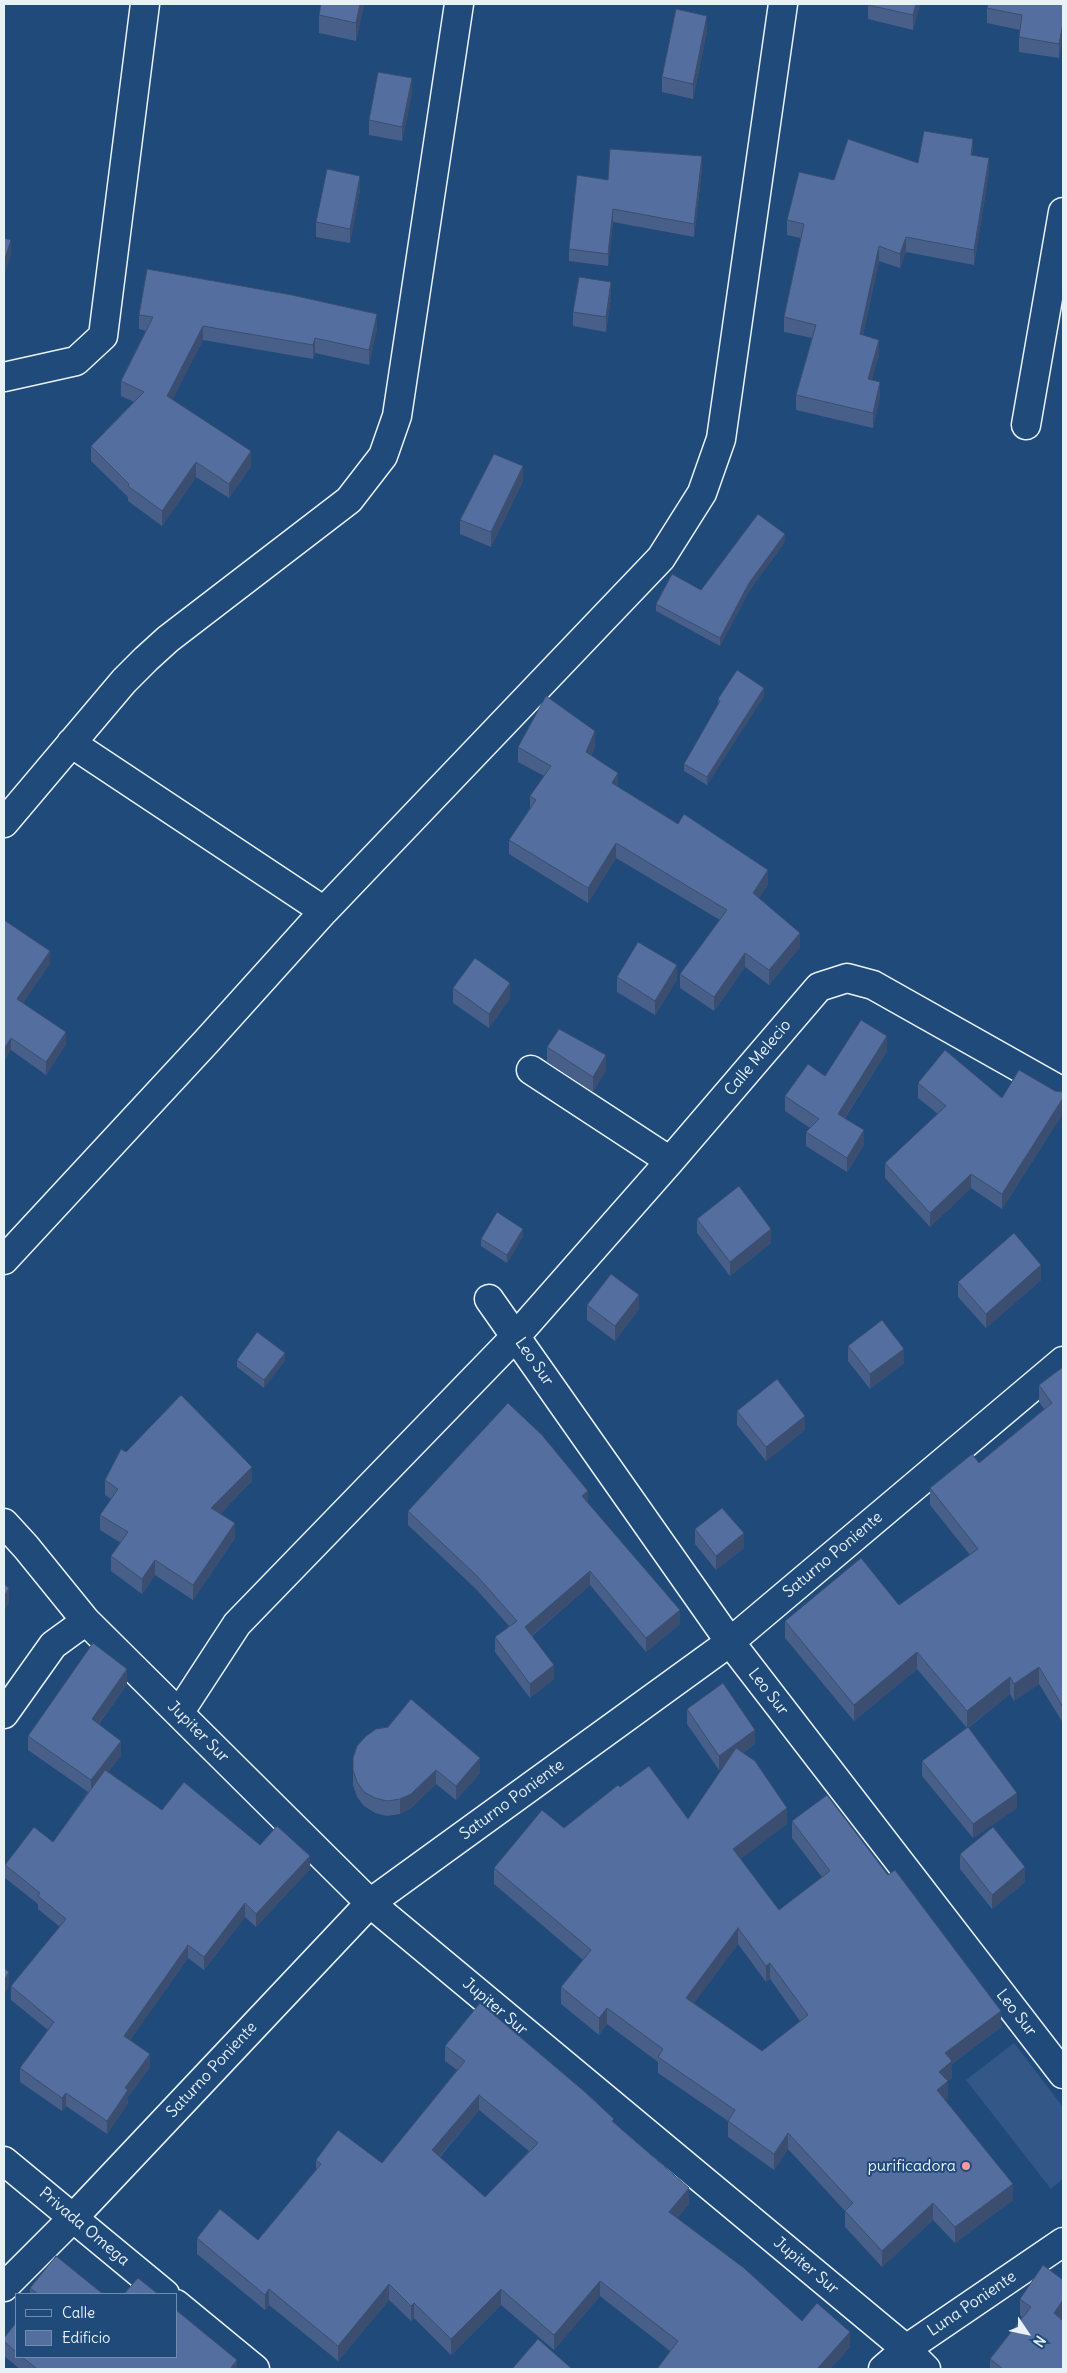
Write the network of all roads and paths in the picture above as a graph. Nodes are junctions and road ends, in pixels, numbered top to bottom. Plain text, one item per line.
1 (144, 4) edge
2 (459, 4) edge
3 (783, 4) edge
4 (1063, 212) edge
5 (4, 377) edge
6 (1026, 425) dead end
7 (72, 743) junction
8 (4, 823) edge
9 (324, 911) junction
10 (531, 1070) dead end
11 (1063, 1092) edge
12 (670, 1161) junction
13 (4, 1260) edge
14 (489, 1299) dead end
15 (516, 1336) junction
16 (1063, 1361) edge
17 (4, 1524) edge
18 (86, 1622) junction
19 (730, 1642) junction
20 (179, 1713) junction
21 (4, 1714) edge
22 (370, 1903) junction
23 (1063, 2074) edge
24 (4, 2161) edge
25 (73, 2218) junction
26 (1063, 2242) edge
27 (4, 2287) edge
28 (164, 2293) edge
29 (178, 2306) edge
30 (906, 2349) junction
31 (255, 2369) edge
32 (883, 2369) edge
33 (926, 2369) edge

1 - 5 street
2 - 7 street
3 - 9 street
4 - 6 street
7 - 8 street
7 - 9 street
9 - 13 street
10 - 12 street
11 - 12 street, Calle Melecio
12 - 15 street, Calle Melecio
14 - 15 street, Leo Sur
15 - 19 street, Leo Sur
15 - 20 street, Calle Melecio
16 - 19 street, Saturno Poniente
17 - 18 street, Jupiter Sur
18 - 20 street, Jupiter Sur
18 - 21 street
19 - 22 street, Saturno Poniente
19 - 23 street, Leo Sur
20 - 22 street, Jupiter Sur
22 - 25 street, Saturno Poniente
22 - 30 street, Jupiter Sur
24 - 25 street, Privada Omega
25 - 27 street, Saturno Poniente
25 - 28 street, Privada Omega
26 - 30 street, Luna Poniente
29 - 31 street
30 - 32 street, Luna Poniente
30 - 33 street, Jupiter Sur

